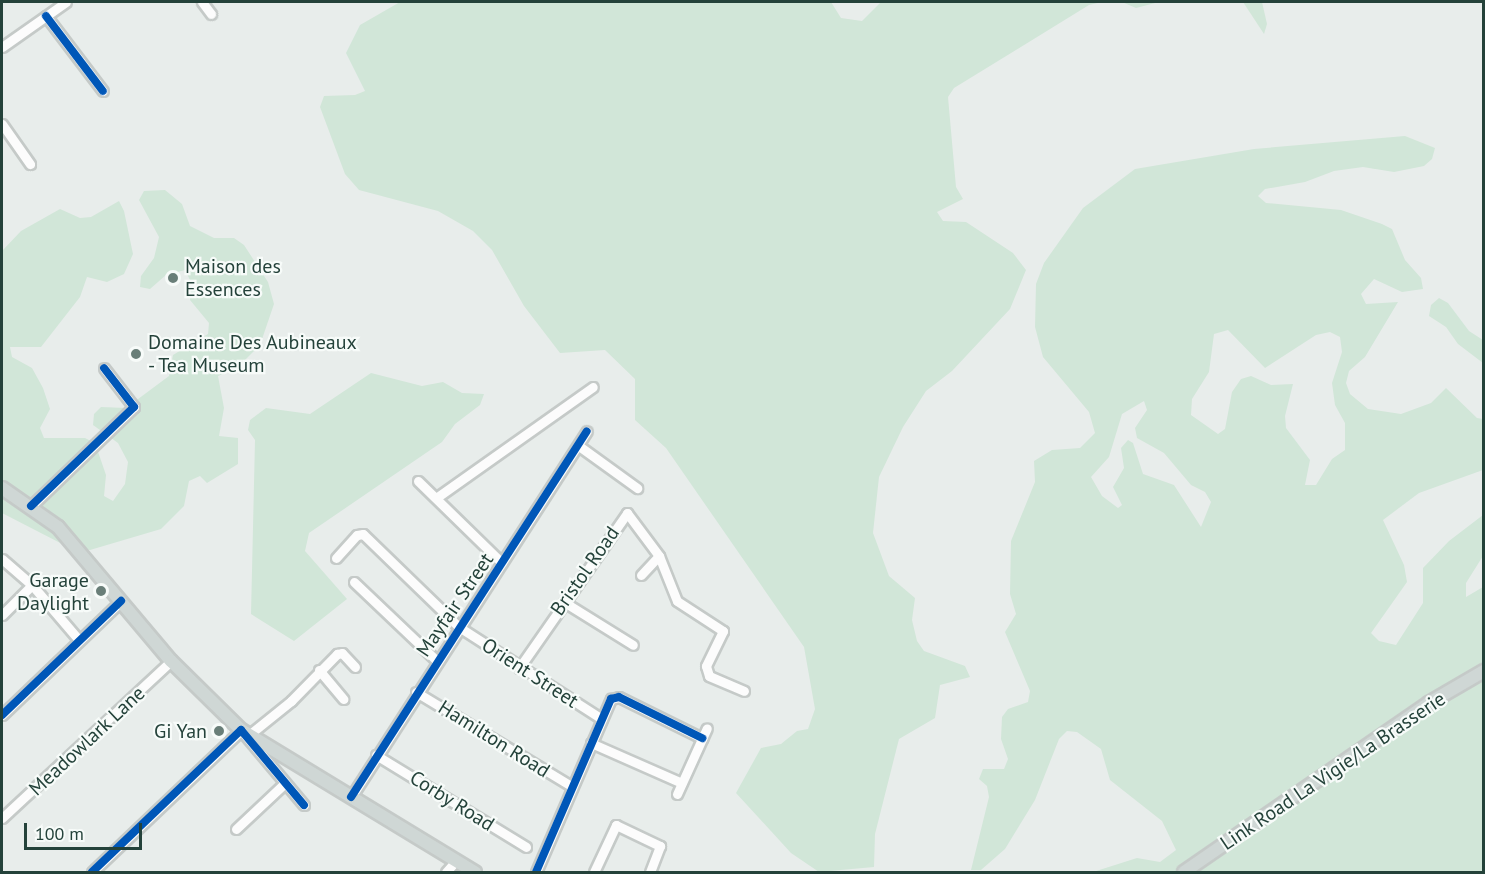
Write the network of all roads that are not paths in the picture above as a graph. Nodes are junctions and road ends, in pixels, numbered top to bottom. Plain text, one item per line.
1 (66, 2) edge
2 (202, 2) edge
3 (211, 15) dead end
4 (46, 16) junction
5 (2, 47) edge
6 (103, 91) dead end
7 (2, 124) edge
8 (30, 164) dead end
9 (104, 368) dead end
10 (593, 387) dead end
11 (587, 432) dead end
12 (579, 446) junction
13 (418, 481) dead end
14 (2, 488) edge
15 (637, 488) dead end
16 (436, 498) junction
17 (31, 506) junction
18 (659, 556) junction
19 (336, 558) dead end
20 (2, 560) edge
21 (502, 563) junction
22 (641, 575) dead end
23 (354, 582) dead end
24 (32, 585) junction
25 (121, 601) junction
26 (564, 602) junction
27 (2, 615) edge
28 (459, 627) junction
29 (79, 640) junction
30 (633, 645) dead end
31 (171, 661) junction
32 (437, 661) junction
33 (355, 667) dead end
34 (519, 668) junction
35 (319, 670) junction
36 (1484, 671) edge
37 (744, 691) dead end
38 (416, 692) junction
39 (343, 699) dead end
40 (2, 715) edge
41 (602, 719) junction
42 (707, 728) dead end
43 (245, 732) junction
44 (702, 738) junction
45 (591, 743) junction
46 (376, 755) junction
47 (285, 783) junction
48 (682, 783) junction
49 (571, 786) junction
50 (677, 794) dead end
51 (351, 797) junction
52 (304, 805) dead end
53 (2, 818) edge
54 (236, 830) dead end
55 (526, 847) dead end
56 (456, 861) junction
57 (92, 873) edge
58 (446, 873) edge
59 (475, 873) edge
60 (536, 873) edge
61 (594, 873) edge
62 (650, 873) edge
63 (1184, 873) edge

1 - 4 street
2 - 3 street
4 - 5 street
4 - 6 street
7 - 8 street
9 - 17 street
10 - 16 street
11 - 12 street, Mayfair Street
12 - 15 street
12 - 21 street, Mayfair Street
13 - 16 street
14 - 17 main road
16 - 21 street
17 - 25 main road
18 - 22 street
18 - 26 street, Bristol Road
18 - 37 street, Bristol Road
19 - 28 street, Orient Street
20 - 24 street
21 - 28 street, Mayfair Street
23 - 32 street
24 - 27 street
24 - 29 street
25 - 29 street
25 - 31 main road
26 - 30 street
26 - 34 street, Bristol Road
28 - 32 street, Mayfair Street
28 - 34 street, Orient Street
29 - 40 street
31 - 43 main road
31 - 53 street, Meadowlark Lane
32 - 38 street, Mayfair Street
33 - 35 street
34 - 41 street, Orient Street
35 - 39 street
35 - 43 street
36 - 63 main road, Link Road La Vigie/La Brasserie
38 - 46 street, Mayfair Street
38 - 49 street, Hamilton Road
41 - 44 street
41 - 45 street
42 - 44 street
43 - 47 street
43 - 51 main road
43 - 57 street
44 - 48 street
45 - 48 street
45 - 49 street
46 - 51 street, Mayfair Street
46 - 55 street, Corby Road
47 - 52 street
47 - 54 street
48 - 50 street
49 - 60 street
51 - 56 main road
56 - 58 street
56 - 59 main road
61 - 62 street

